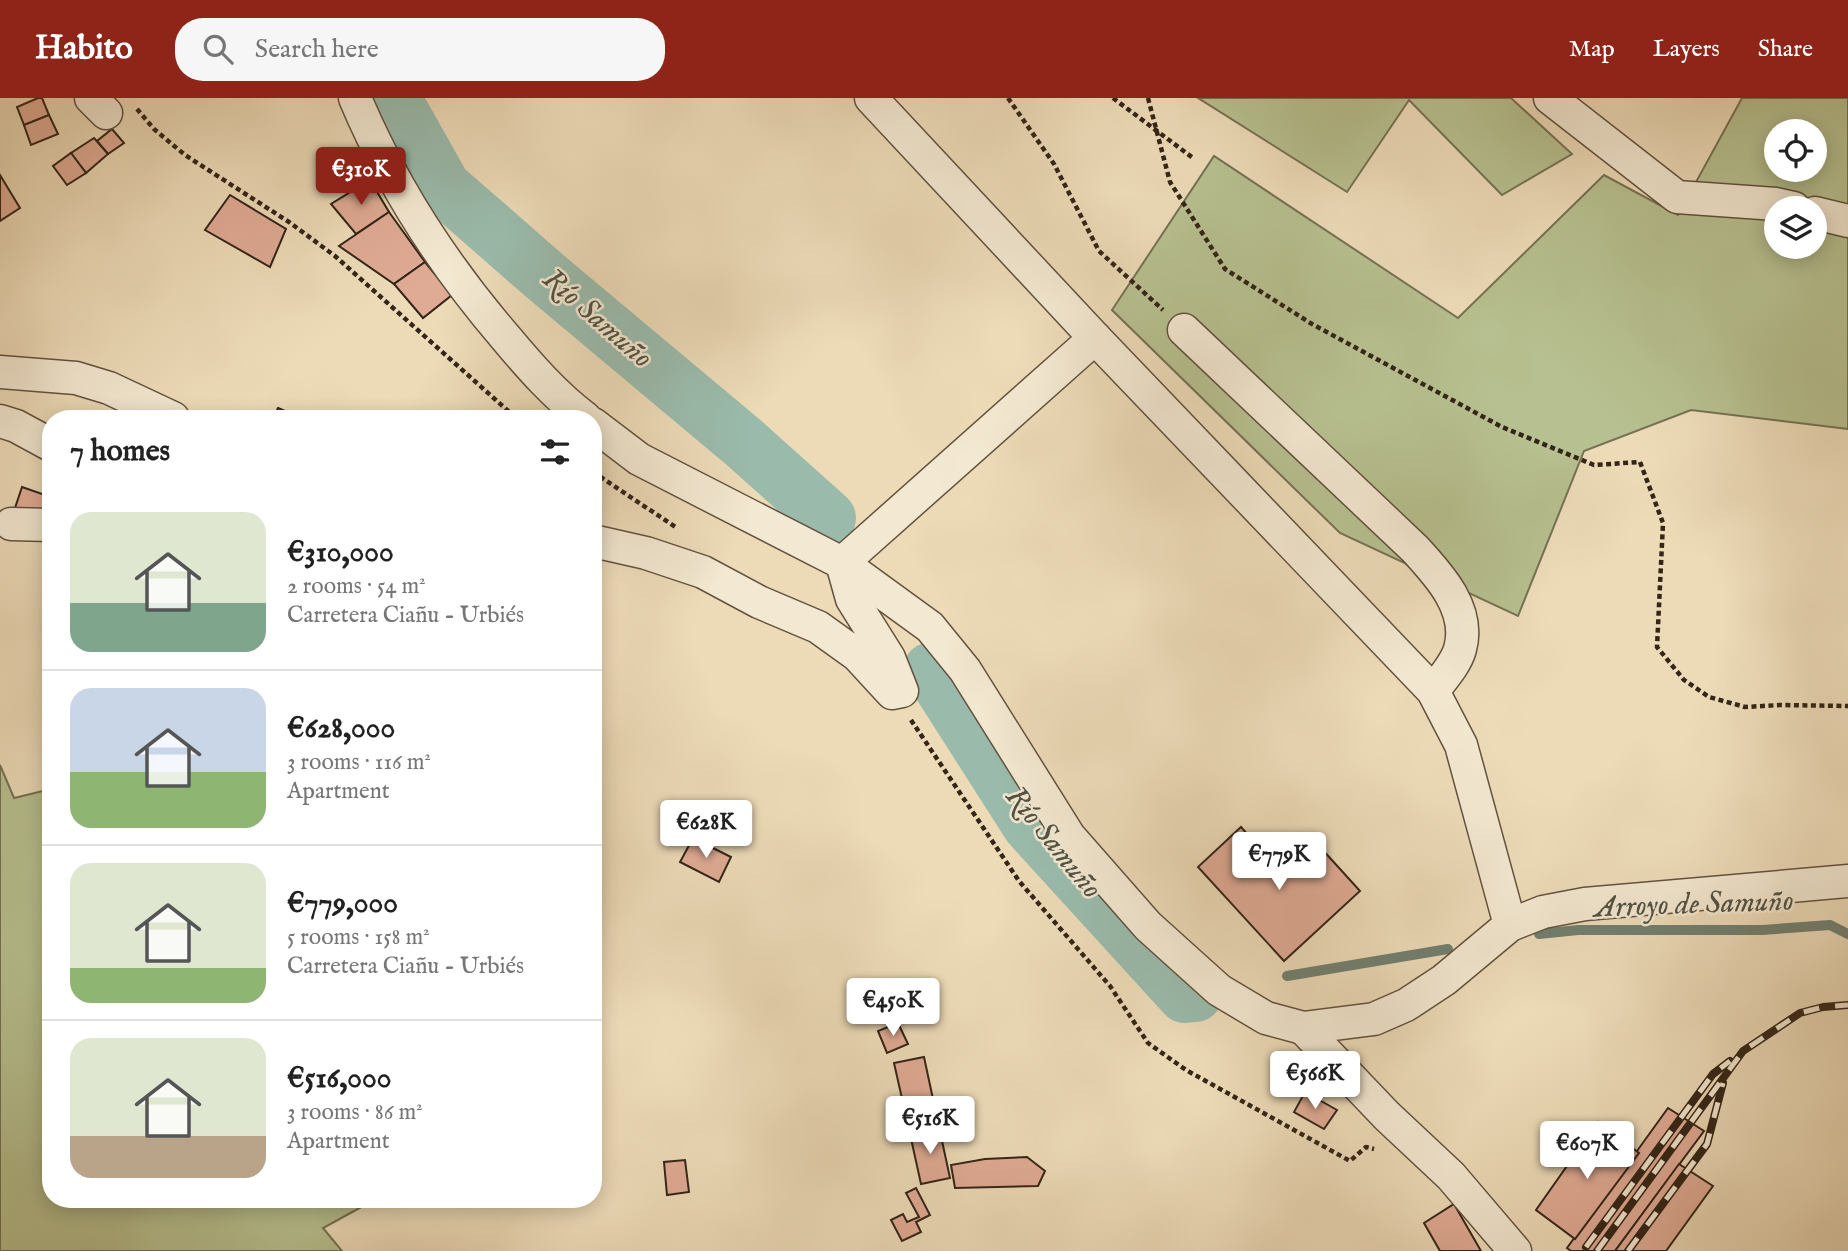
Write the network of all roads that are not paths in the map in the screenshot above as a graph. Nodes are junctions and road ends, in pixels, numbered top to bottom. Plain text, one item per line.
1 (355, 98) edge
2 (871, 98) edge
3 (1550, 98) edge
4 (1764, 203) edge
5 (1827, 216) edge
6 (1848, 221) edge
7 (1184, 330) road end
8 (1095, 338) junction
9 (0, 372) edge
10 (156, 410) edge
11 (575, 410) edge
12 (0, 421) edge
13 (602, 431) edge
14 (42, 440) edge
15 (11, 524) dead end
16 (42, 525) edge
17 (602, 543) edge
18 (842, 563) junction
19 (1433, 691) junction
20 (1848, 881) edge
21 (1510, 925) junction
22 (1303, 1028) junction
23 (1515, 1251) edge

1 - 11 street
2 - 8 street
3 - 4 street
5 - 6 street
7 - 19 street
8 - 18 street
8 - 19 street
9 - 10 street
12 - 14 street
13 - 18 street
15 - 16 street
17 - 18 street
18 - 22 street
19 - 21 street
20 - 21 street
21 - 22 street
22 - 23 street

